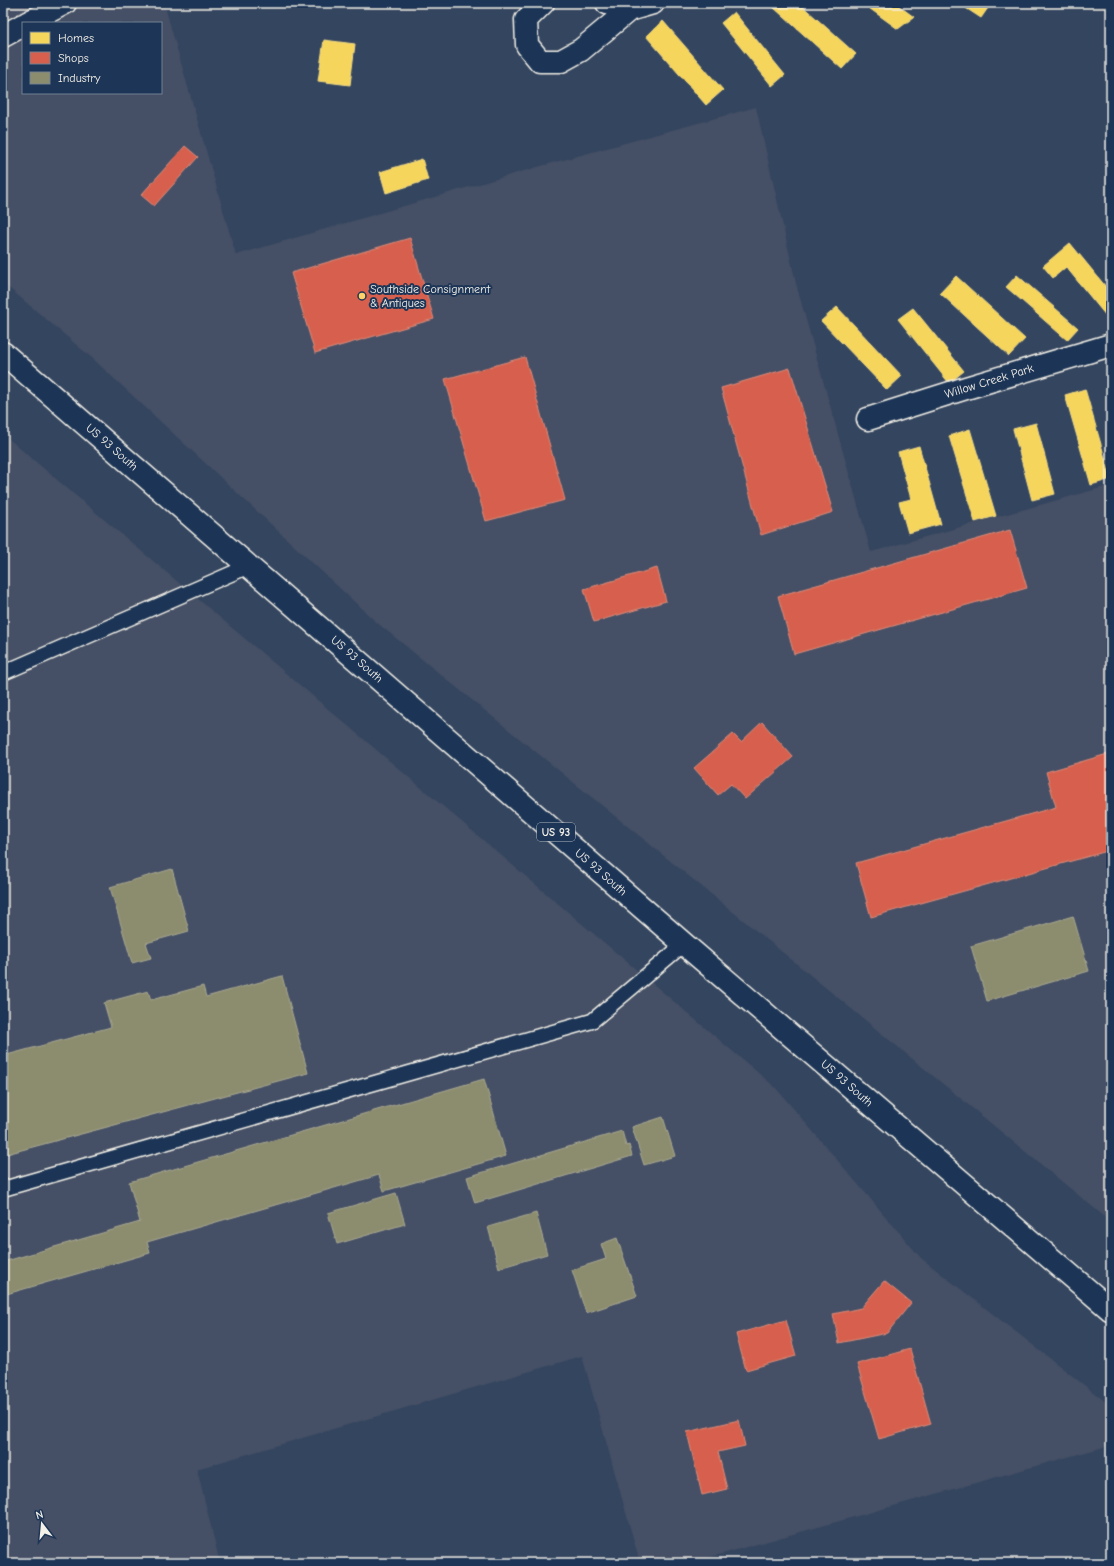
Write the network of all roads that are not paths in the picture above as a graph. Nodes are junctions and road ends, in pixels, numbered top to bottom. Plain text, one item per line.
1 (65, 3) edge
2 (543, 3) edge
3 (607, 3) edge
4 (653, 3) edge
5 (629, 10) junction
6 (29, 22) edge
7 (22, 26) edge
8 (3, 36) edge
9 (1111, 345) edge
10 (3, 352) edge
11 (868, 419) dead end
12 (250, 566) junction
13 (3, 673) edge
14 (684, 944) junction
15 (3, 1189) edge
16 (1111, 1310) edge

1 - 6 main road
2 - 5 main road
3 - 5 main road
4 - 5 main road
7 - 8 main road
9 - 11 main road, Willow Creek Park
10 - 12 main road, US 93 South / US 93
12 - 13 lane
12 - 14 main road, US 93 South / US 93
14 - 15 lane
14 - 16 main road, US 93 South / US 93

